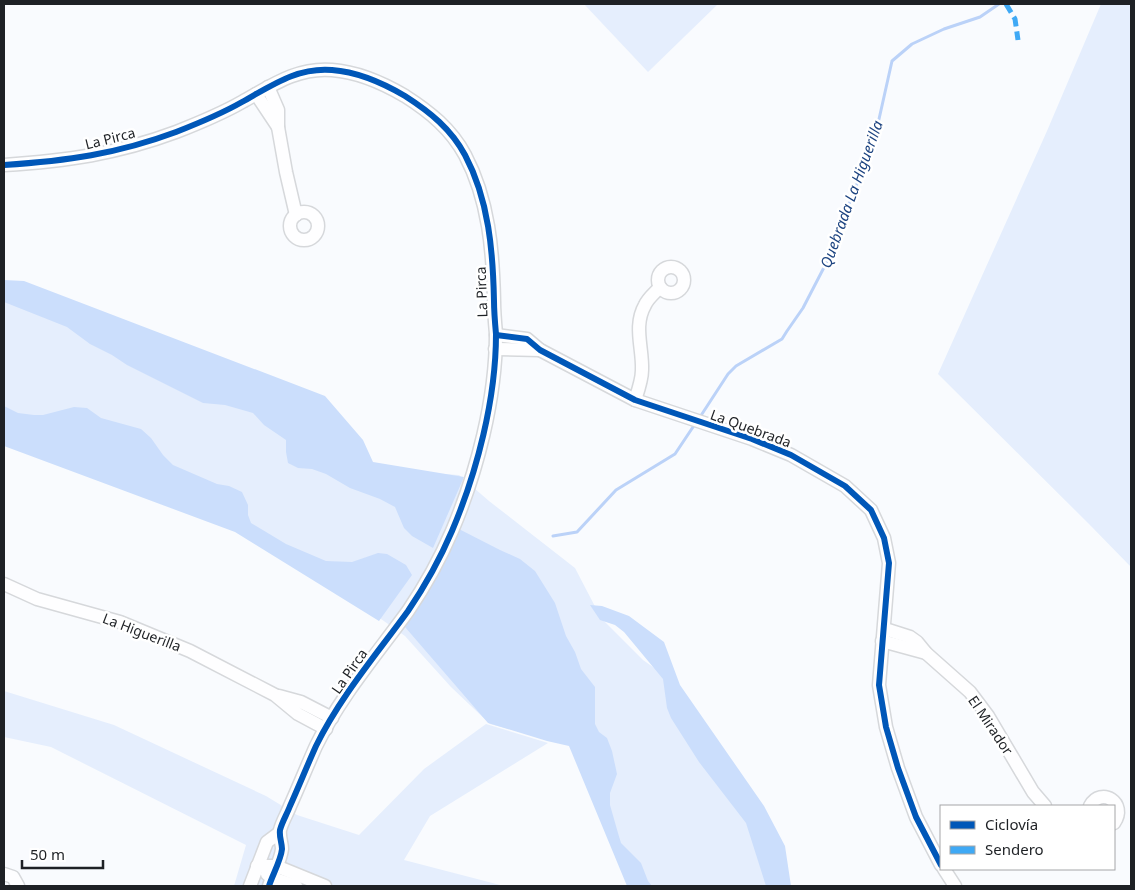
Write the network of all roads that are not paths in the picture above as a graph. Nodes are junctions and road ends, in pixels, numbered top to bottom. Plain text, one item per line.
1 (268, 87) junction
2 (256, 94) junction
3 (278, 127) junction
4 (4, 165) edge
5 (296, 215) dead end
6 (660, 286) dead end
7 (496, 335) junction
8 (495, 349) junction
9 (540, 350) junction
10 (635, 400) junction
11 (4, 584) edge
12 (884, 635) junction
13 (329, 723) junction
14 (1044, 805) edge
15 (1091, 805) edge
16 (1115, 821) edge
17 (279, 833) junction
18 (940, 863) edge
19 (257, 866) junction
20 (945, 870) edge
21 (4, 874) edge
22 (272, 877) edge
23 (18, 886) edge
24 (250, 886) edge
25 (296, 886) edge
26 (325, 886) edge
27 (955, 886) edge

1 - 2 street, La Pirca
1 - 3 street
1 - 7 street, La Pirca
2 - 3 street
2 - 4 street, La Pirca
3 - 5 street
6 - 10 street
7 - 8 street, La Pirca
7 - 9 street, La Quebrada
8 - 9 street, La Quebrada
8 - 13 street, La Pirca
9 - 10 street, La Quebrada
10 - 12 street, La Quebrada
11 - 13 street, La Higuerilla
12 - 14 street, El Mirador
12 - 18 street, La Quebrada
13 - 17 street, La Pirca
15 - 16 street
17 - 19 street, La Pirca
17 - 22 street, La Pirca
19 - 22 street
19 - 24 street, La Pirca
20 - 27 street
21 - 23 street
22 - 25 street
22 - 26 street

